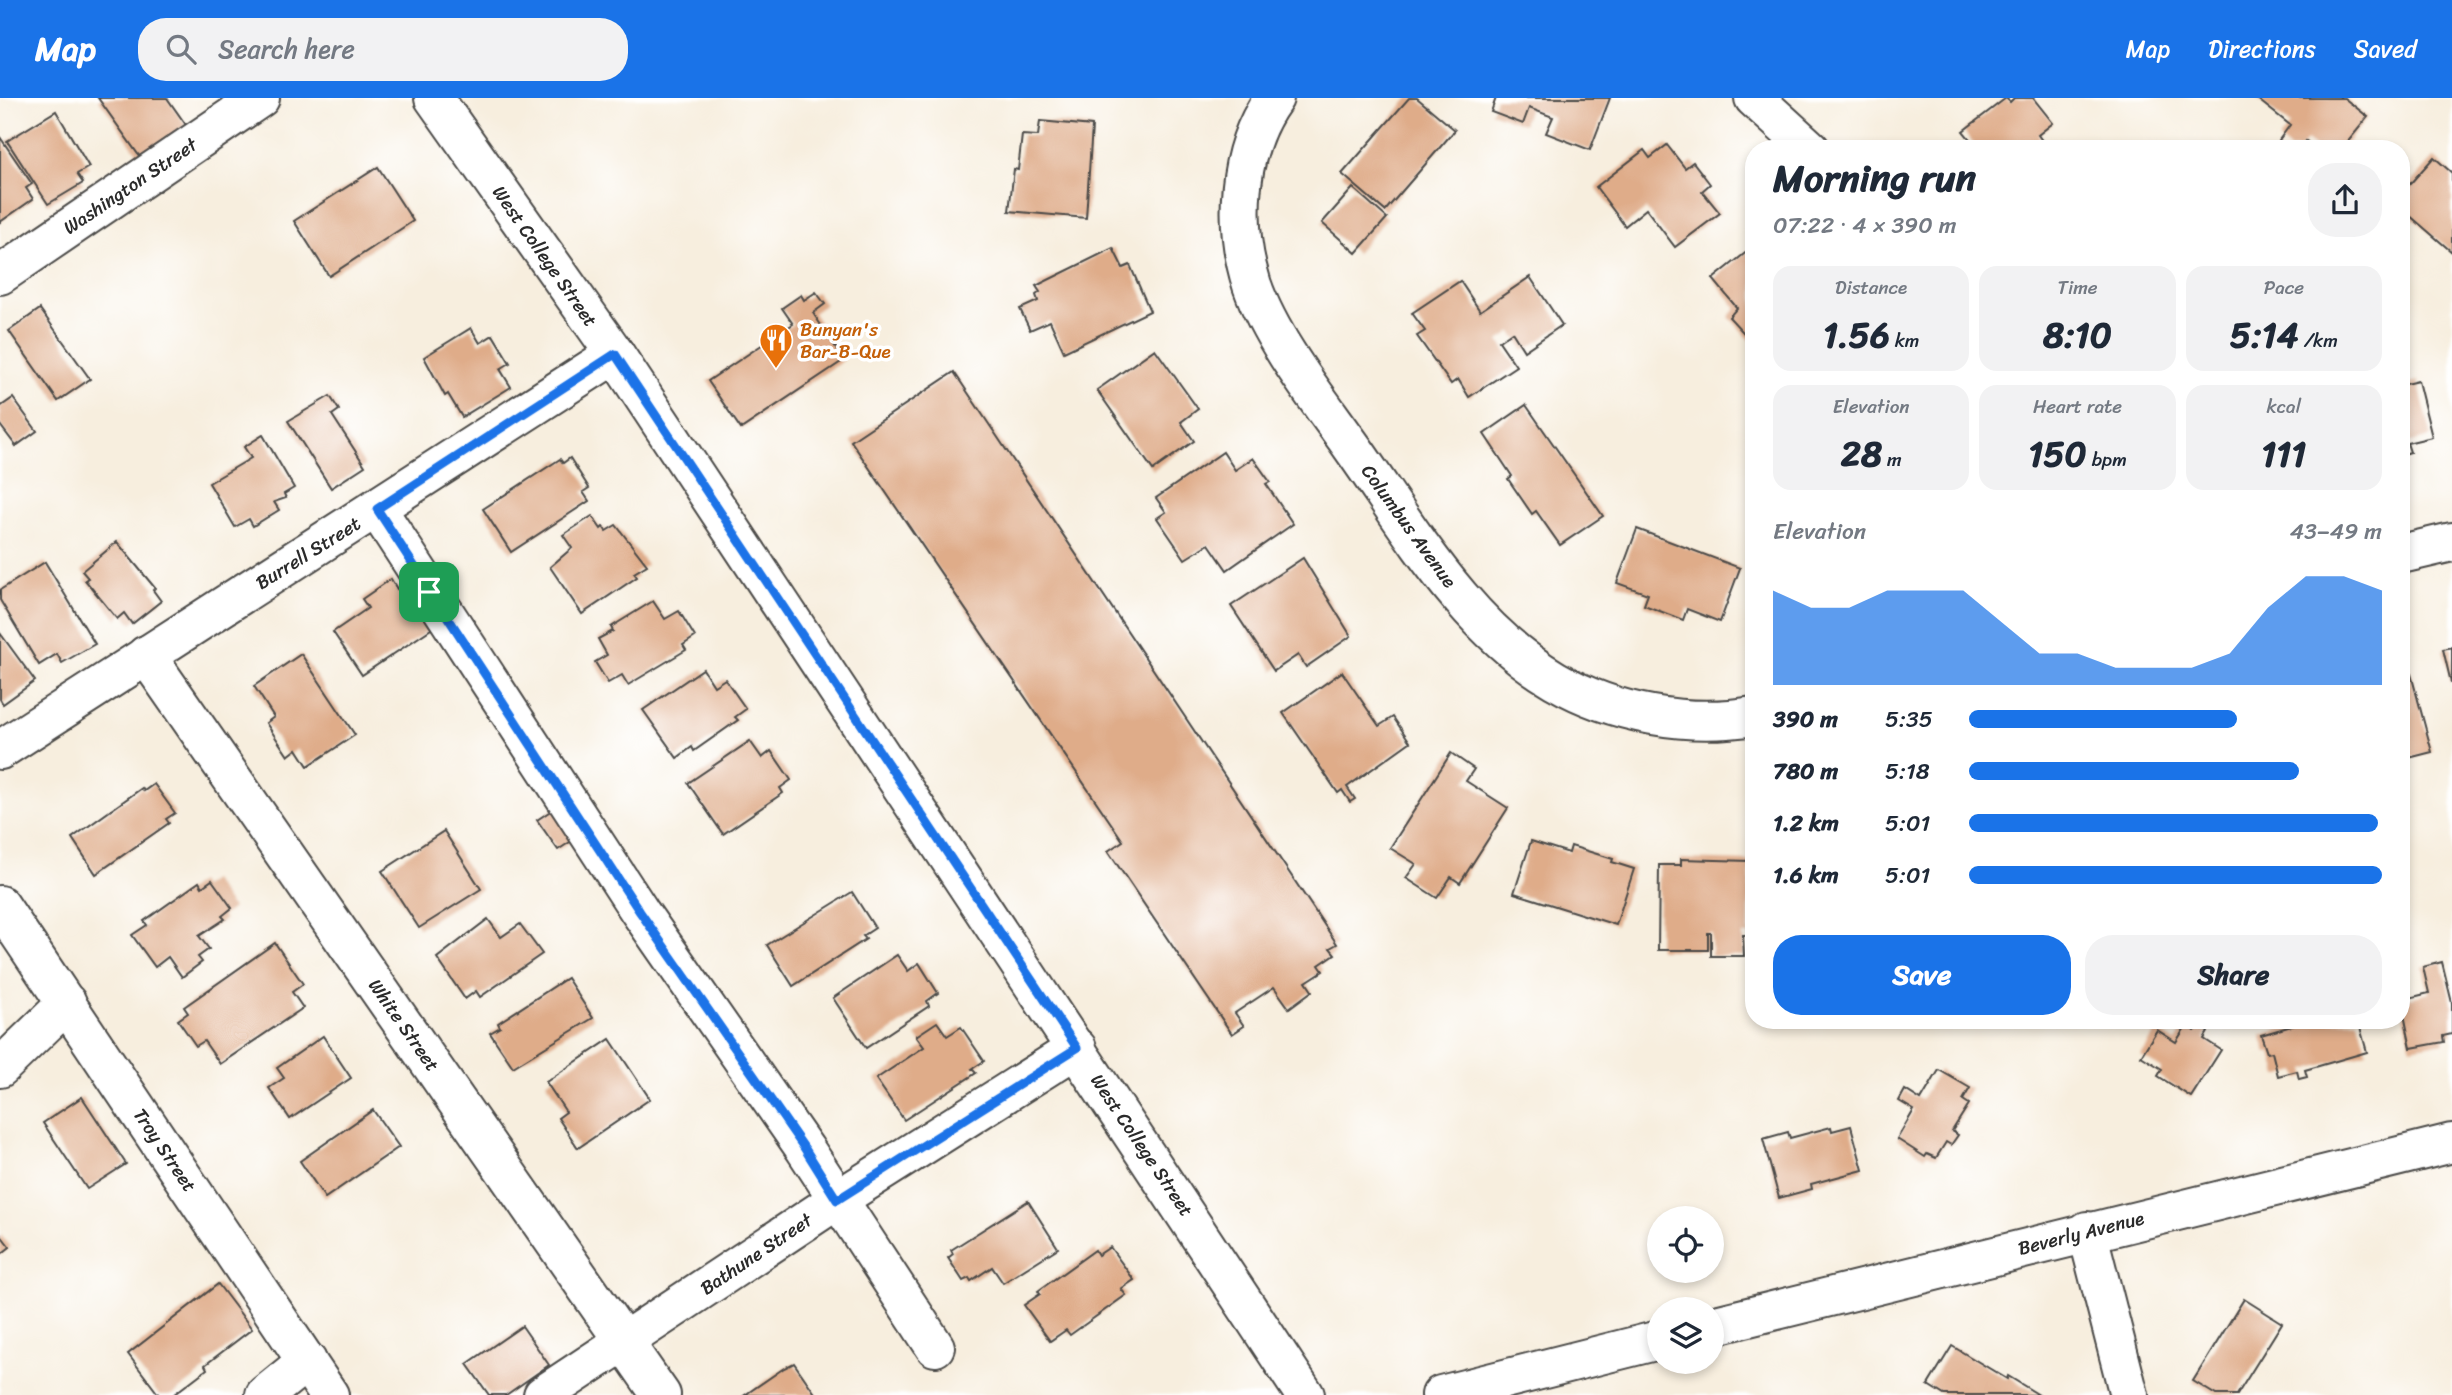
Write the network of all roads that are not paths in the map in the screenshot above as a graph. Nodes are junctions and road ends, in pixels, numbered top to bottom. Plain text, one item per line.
1 (260, 98) edge
2 (434, 98) edge
3 (1274, 98) edge
4 (1754, 98) edge
5 (1800, 140) edge
6 (0, 275) edge
7 (615, 354) junction
8 (377, 509) junction
9 (2452, 542) edge
10 (2410, 552) edge
11 (146, 656) junction
12 (1745, 717) edge
13 (0, 750) edge
14 (0, 905) edge
15 (66, 1003) junction
16 (1077, 1048) junction
17 (0, 1068) edge
18 (2452, 1143) edge
19 (837, 1200) junction
20 (2087, 1231) junction
21 (1724, 1323) edge
22 (624, 1341) junction
23 (1647, 1343) edge
24 (935, 1347) dead end
25 (307, 1362) junction
26 (265, 1395) edge
27 (329, 1395) edge
28 (542, 1395) edge
29 (661, 1395) edge
30 (1305, 1395) edge
31 (1441, 1395) edge
32 (2129, 1395) edge

1 - 6 street, Washington Street
2 - 7 street, West College Street
3 - 12 street, Columbus Avenue
4 - 5 street
7 - 8 street, Burrell Street
7 - 16 street, West College Street
8 - 11 street, Burrell Street
8 - 19 street
9 - 10 street
11 - 13 street, Burrell Street
11 - 22 street, White Street
14 - 15 street, Troy Street
15 - 17 street
15 - 25 street, Troy Street
16 - 19 street, Bathune Street
16 - 30 street, West College Street
18 - 20 street, Beverly Avenue
19 - 22 street, Bathune Street
19 - 24 street
20 - 21 street, Beverly Avenue
20 - 32 street
22 - 28 street, Bathune Street
22 - 29 street, White Street
23 - 31 street
25 - 26 street
25 - 27 street, Troy Street

